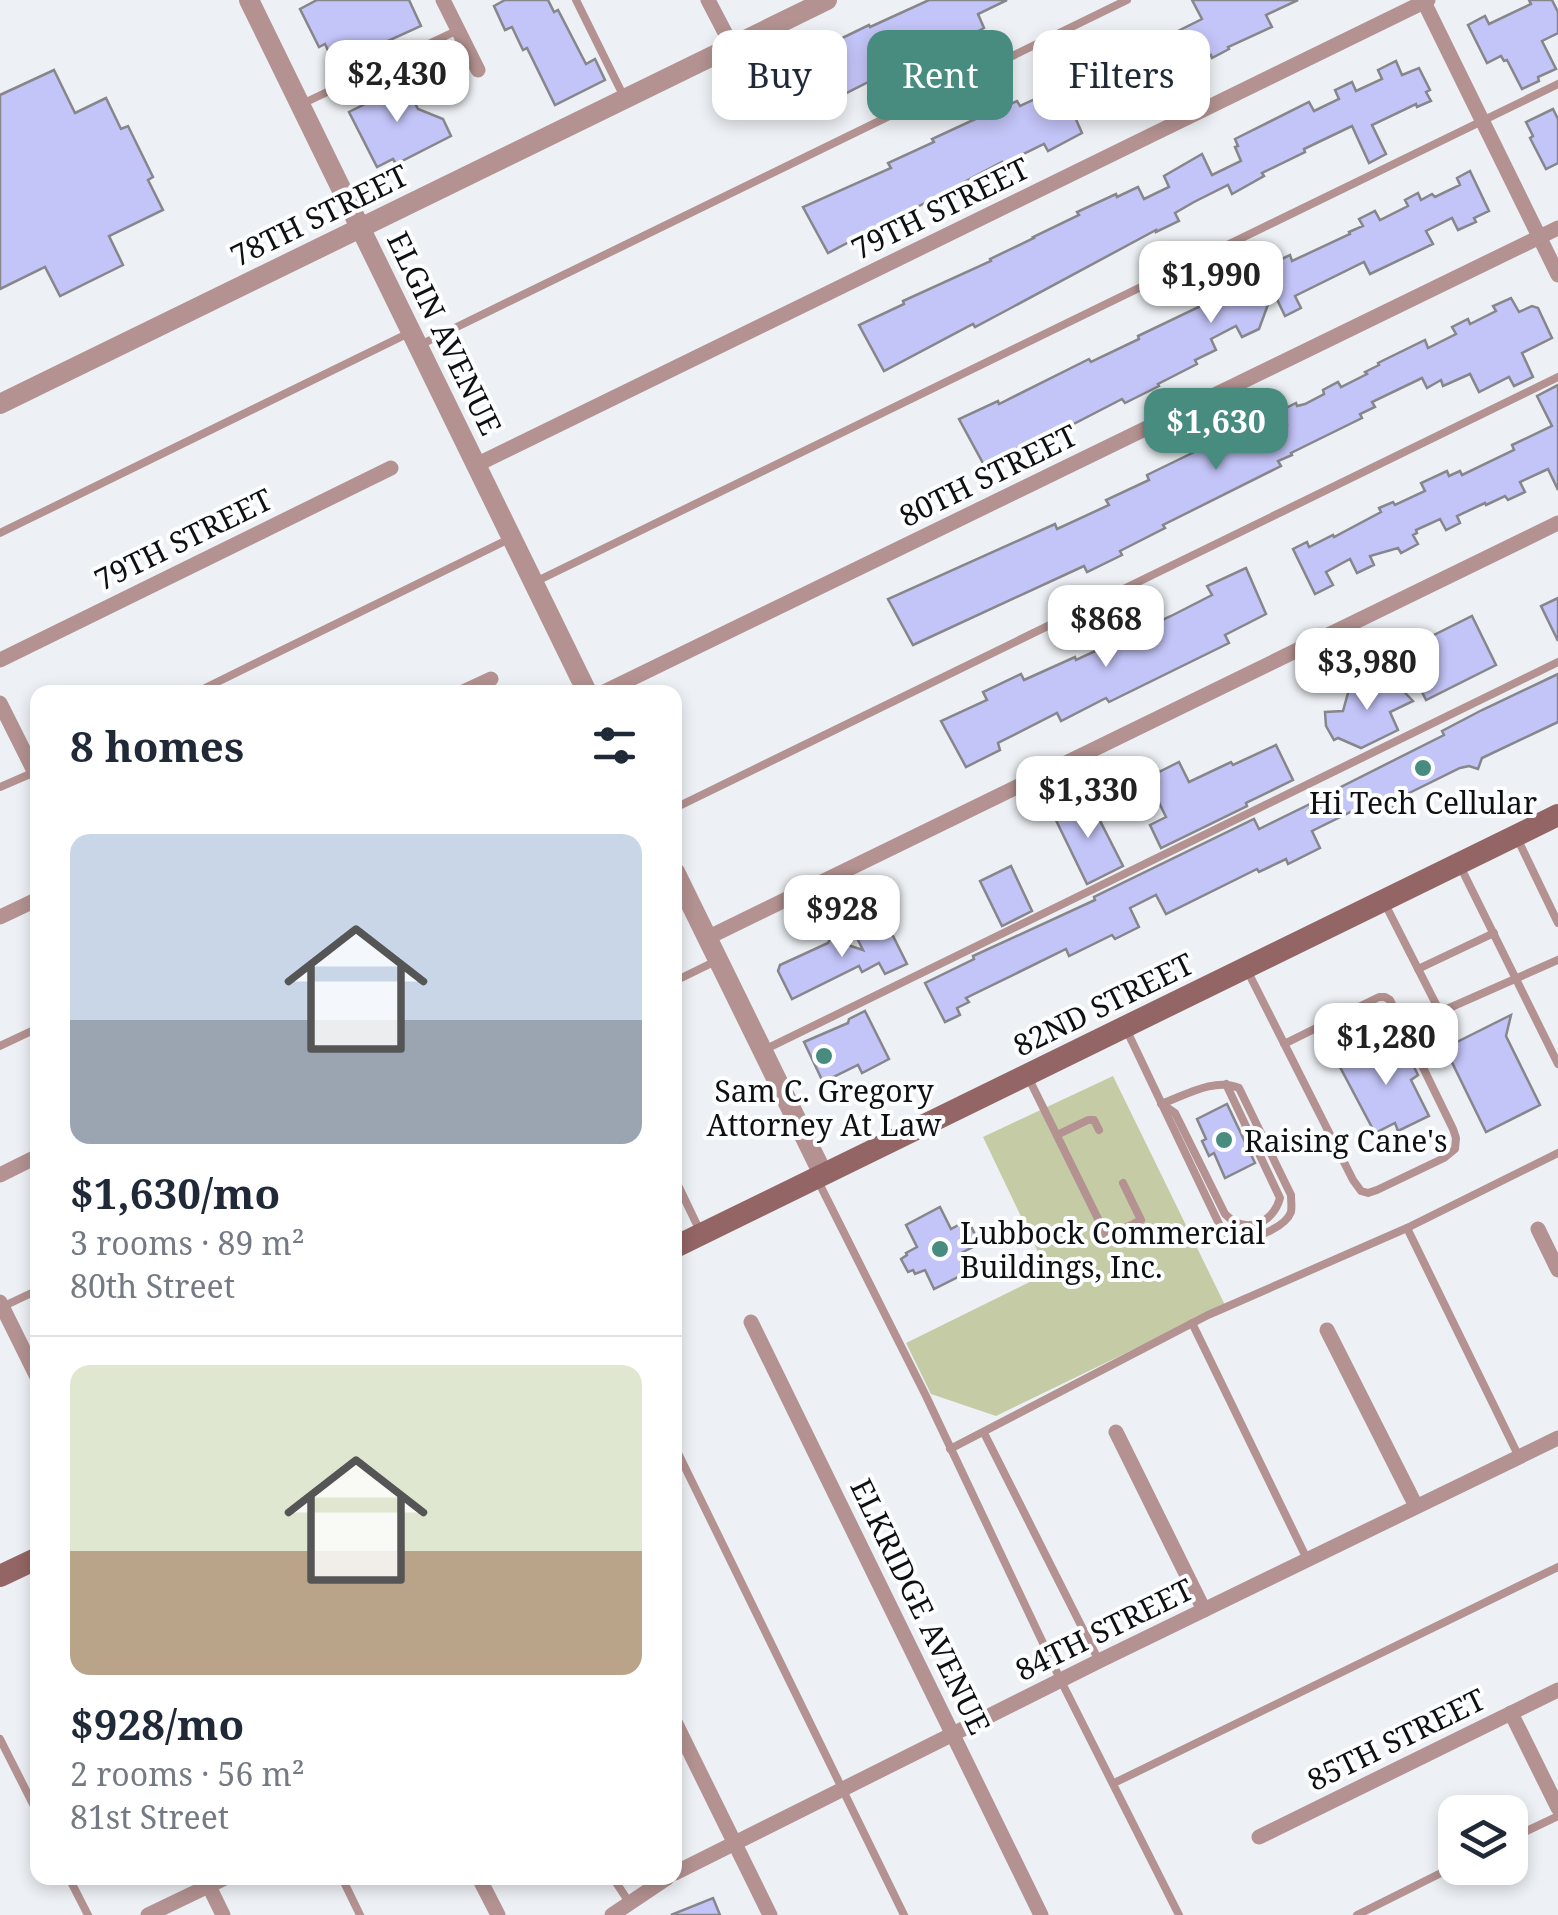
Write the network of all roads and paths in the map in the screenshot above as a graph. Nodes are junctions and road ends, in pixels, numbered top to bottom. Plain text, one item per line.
1 (250, 0) edge
2 (443, 0) edge
3 (576, 0) edge
4 (708, 0) edge
5 (827, 0) edge
6 (1126, 0) edge
7 (1425, 1) edge
8 (458, 30) junction
9 (724, 30) edge
10 (765, 30) edge
11 (712, 56) edge
12 (478, 70) dead end
13 (1558, 84) edge
14 (624, 99) junction
15 (300, 105) junction
16 (1482, 121) junction
17 (360, 228) junction
18 (1558, 228) edge
19 (1540, 237) junction
20 (1558, 275) edge
21 (414, 339) junction
22 (1558, 376) edge
23 (0, 404) edge
24 (476, 465) junction
25 (391, 468) dead end
26 (1558, 523) edge
27 (0, 533) edge
28 (512, 538) junction
29 (533, 582) junction
30 (0, 660) edge
31 (1558, 662) edge
32 (491, 679) dead end
33 (212, 685) edge
34 (478, 685) edge
35 (584, 685) edge
36 (618, 685) edge
37 (0, 703) edge
38 (30, 762) edge
39 (30, 776) edge
40 (0, 787) edge
41 (682, 805) edge
42 (1558, 815) edge
43 (1516, 836) junction
44 (1460, 864) junction
45 (682, 886) edge
46 (1383, 900) junction
47 (30, 903) edge
48 (0, 917) edge
49 (1557, 918) edge
50 (1494, 933) junction
51 (707, 938) junction
52 (718, 960) junction
53 (1558, 960) edge
54 (1246, 968) junction
55 (1418, 969) junction
56 (682, 978) edge
57 (1516, 978) junction
58 (1124, 1027) junction
59 (30, 1032) edge
60 (1284, 1044) junction
61 (0, 1046) edge
62 (762, 1051) junction
63 (1558, 1064) edge
64 (1027, 1075) junction
65 (1226, 1084) junction
66 (1162, 1104) junction
67 (1099, 1130) dead end
68 (1057, 1134) junction
69 (1558, 1153) edge
70 (30, 1160) edge
71 (0, 1175) edge
72 (819, 1176) junction
73 (1123, 1183) dead end
74 (682, 1193) edge
75 (1407, 1228) junction
76 (1538, 1229) dead end
77 (702, 1234) junction
78 (682, 1243) edge
79 (1558, 1270) edge
80 (30, 1293) edge
81 (1, 1306) edge
82 (751, 1322) dead end
83 (1192, 1323) junction
84 (1327, 1330) dead end
85 (30, 1363) edge
86 (984, 1432) junction
87 (1116, 1432) dead end
88 (1558, 1438) edge
89 (950, 1448) junction
90 (1519, 1456) junction
91 (682, 1461) edge
92 (1416, 1506) junction
93 (1308, 1559) junction
94 (30, 1562) edge
95 (1558, 1568) edge
96 (0, 1576) edge
97 (1204, 1610) junction
98 (1099, 1662) junction
99 (1062, 1680) junction
100 (1558, 1690) edge
101 (1512, 1713) junction
102 (953, 1734) junction
103 (682, 1736) edge
104 (0, 1739) edge
105 (1114, 1783) junction
106 (842, 1789) junction
107 (30, 1798) edge
108 (1558, 1812) edge
109 (1528, 1829) edge
110 (1259, 1837) dead end
111 (734, 1843) junction
112 (682, 1869) edge
113 (1438, 1874) edge
114 (73, 1885) edge
115 (202, 1885) edge
116 (209, 1885) edge
117 (345, 1885) edge
118 (483, 1885) edge
119 (618, 1885) edge
120 (656, 1885) edge
121 (629, 1902) junction
122 (88, 1915) edge
123 (148, 1915) edge
124 (224, 1915) edge
125 (360, 1915) edge
126 (498, 1915) edge
127 (612, 1915) edge
128 (770, 1915) edge
129 (904, 1915) edge
130 (1041, 1915) edge
131 (1179, 1915) edge
132 (1357, 1915) edge

1 - 15 street, ELGIN AVENUE
2 - 8 street
3 - 14 lane
4 - 9 street
5 - 10 street, 78TH STREET
6 - 21 lane
7 - 16 street
7 - 24 street, 79TH STREET
8 - 12 street
8 - 15 lane
11 - 14 street, 78TH STREET
13 - 16 lane
14 - 17 street, 78TH STREET
15 - 17 street, ELGIN AVENUE
16 - 19 street
16 - 29 lane
17 - 21 street, ELGIN AVENUE
17 - 23 street, 78TH STREET
18 - 19 street, 80TH STREET
19 - 20 street
19 - 36 street, 80TH STREET
21 - 24 street, ELGIN AVENUE
21 - 27 lane
22 - 41 lane
24 - 28 street, ELGIN AVENUE
25 - 30 street, 79TH STREET
26 - 51 street
28 - 29 street, ELGIN AVENUE
28 - 33 lane
29 - 35 street, ELGIN AVENUE
31 - 62 lane
32 - 34 street
37 - 38 street
39 - 40 lane
42 - 43 main road, 82ND STREET
43 - 44 main road, 82ND STREET
43 - 49 lane
44 - 46 main road, 82ND STREET
44 - 50 lane
45 - 51 street
46 - 54 main road, 82ND STREET
46 - 55 lane
47 - 48 street
50 - 55 lane
50 - 57 lane
51 - 52 street
52 - 56 lane
52 - 62 street
53 - 57 lane
54 - 58 main road, 82ND STREET
54 - 60 lane
55 - 57 lane
57 - 63 lane
58 - 64 main road, 82ND STREET
58 - 66 lane
59 - 61 lane
60 - 60 lane
62 - 72 street
64 - 68 lane
64 - 72 main road, 82ND STREET
65 - 66 lane
65 - 66 lane
65 - 66 lane
67 - 68 lane
68 - 73 lane
69 - 75 lane
70 - 71 street
72 - 77 main road, 82ND STREET
72 - 89 lane
74 - 77 lane
75 - 83 lane
75 - 90 lane
76 - 79 street
77 - 78 main road, 82ND STREET
80 - 81 lane
81 - 85 street
82 - 102 street, ELKRIDGE AVENUE
83 - 86 lane
83 - 93 lane
84 - 92 street
86 - 89 lane
86 - 98 lane
87 - 97 street
88 - 90 street, 84TH STREET
89 - 99 lane
90 - 92 street, 84TH STREET
91 - 106 lane
92 - 93 street, 84TH STREET
93 - 97 street, 84TH STREET
94 - 96 main road
95 - 105 lane
97 - 98 street, 84TH STREET
98 - 99 street, 84TH STREET
99 - 102 street, 84TH STREET
99 - 105 lane
100 - 101 street, 85TH STREET
101 - 108 street
101 - 110 street, 85TH STREET
102 - 106 street, 84TH STREET
102 - 130 street, ELKRIDGE AVENUE
103 - 111 street
104 - 107 lane
105 - 131 lane
106 - 111 street, 84TH STREET
106 - 129 lane
108 - 109 lane
111 - 112 street, 84TH STREET
111 - 128 street
113 - 132 lane
114 - 122 lane
115 - 123 street
116 - 124 street
117 - 125 lane
118 - 126 street
119 - 121 lane
120 - 121 street
121 - 127 street

